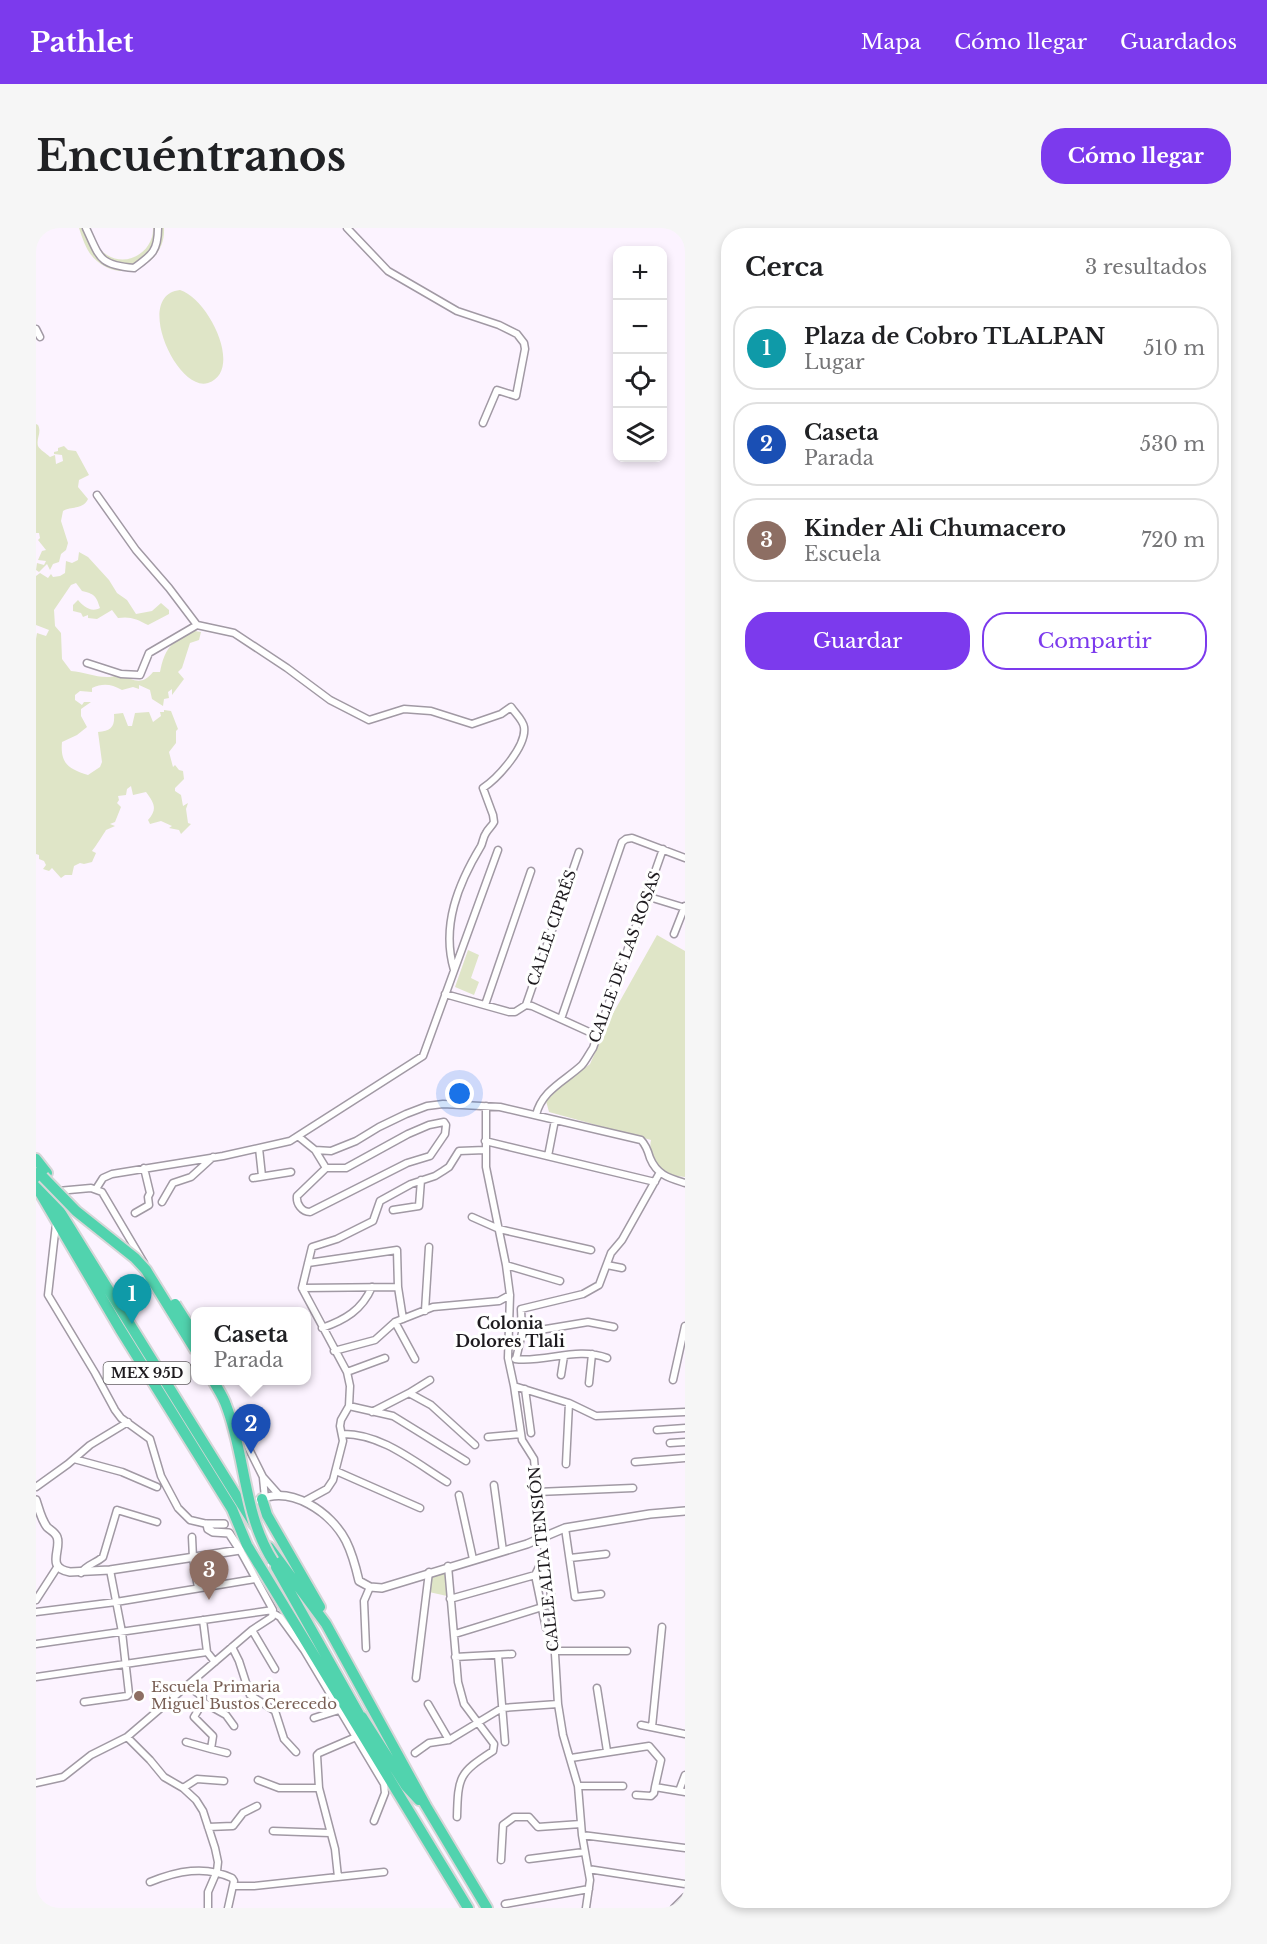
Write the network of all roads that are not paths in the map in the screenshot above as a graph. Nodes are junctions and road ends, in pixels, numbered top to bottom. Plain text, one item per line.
1 (86, 228) edge
2 (158, 228) edge
3 (347, 228) edge
4 (36, 329) edge
5 (39, 337) dead end
6 (483, 423) dead end
7 (97, 495) dead end
8 (197, 625) junction
9 (87, 663) dead end
10 (663, 849) junction
11 (498, 850) dead end
12 (579, 852) dead end
13 (685, 858) edge
14 (531, 871) dead end
15 (646, 896) junction
16 (685, 908) edge
17 (674, 934) dead end
18 (454, 970) junction
19 (445, 993) junction
20 (484, 1005) junction
21 (526, 1005) junction
22 (561, 1019) junction
23 (598, 1036) junction
24 (486, 1106) junction
25 (536, 1114) junction
26 (555, 1120) junction
27 (299, 1137) junction
28 (485, 1141) junction
29 (259, 1148) junction
30 (315, 1150) junction
31 (485, 1150) junction
32 (548, 1156) junction
33 (214, 1157) junction
34 (36, 1161) edge
35 (144, 1168) junction
36 (327, 1168) junction
37 (36, 1171) edge
38 (291, 1172) dead end
39 (659, 1174) junction
40 (262, 1176) junction
41 (253, 1178) dead end
42 (421, 1180) junction
43 (654, 1182) junction
44 (685, 1183) edge
45 (36, 1186) edge
46 (96, 1189) junction
47 (162, 1202) dead end
48 (393, 1210) dead end
49 (135, 1213) dead end
50 (472, 1217) dead end
51 (57, 1224) junction
52 (499, 1229) junction
53 (429, 1247) dead end
54 (591, 1250) dead end
55 (308, 1263) junction
56 (506, 1265) junction
57 (607, 1265) junction
58 (622, 1268) dead end
59 (560, 1281) dead end
60 (372, 1287) junction
61 (398, 1287) junction
62 (302, 1288) junction
63 (510, 1295) junction
64 (426, 1311) junction
65 (404, 1320) junction
66 (395, 1322) junction
67 (685, 1326) edge
68 (614, 1327) dead end
69 (322, 1328) junction
70 (191, 1330) edge
71 (522, 1333) junction
72 (191, 1344) edge
73 (191, 1344) edge
74 (334, 1351) junction
75 (592, 1354) junction
76 (564, 1356) junction
77 (385, 1358) dead end
78 (607, 1358) dead end
79 (415, 1359) dead end
80 (508, 1359) junction
81 (516, 1359) junction
82 (346, 1372) junction
83 (561, 1375) dead end
84 (430, 1380) dead end
85 (673, 1380) dead end
86 (589, 1383) dead end
87 (216, 1385) edge
88 (216, 1385) edge
89 (224, 1385) edge
90 (514, 1386) junction
91 (525, 1389) junction
92 (409, 1393) junction
93 (569, 1403) junction
94 (349, 1406) junction
95 (372, 1412) junction
96 (685, 1412) edge
97 (128, 1422) junction
98 (685, 1428) edge
99 (657, 1430) dead end
100 (531, 1433) dead end
101 (342, 1434) junction
102 (521, 1434) junction
103 (488, 1437) dead end
104 (685, 1442) edge
105 (670, 1443) dead end
106 (475, 1445) dead end
107 (685, 1458) edge
108 (74, 1459) junction
109 (466, 1461) dead end
110 (635, 1462) dead end
111 (566, 1464) dead end
112 (336, 1471) junction
113 (263, 1477) junction
114 (447, 1482) dead end
115 (494, 1485) dead end
116 (36, 1487) edge
117 (157, 1487) dead end
118 (633, 1488) dead end
119 (537, 1492) junction
120 (279, 1495) junction
121 (459, 1495) dead end
122 (262, 1499) junction
123 (36, 1500) edge
124 (305, 1502) junction
125 (420, 1508) dead end
126 (685, 1511) edge
127 (157, 1521) dead end
128 (207, 1524) junction
129 (224, 1524) dead end
130 (258, 1525) junction
131 (565, 1528) junction
132 (192, 1538) dead end
133 (541, 1538) junction
134 (240, 1550) junction
135 (503, 1551) junction
136 (606, 1554) dead end
137 (193, 1558) junction
138 (570, 1558) junction
139 (472, 1559) junction
140 (547, 1559) junction
141 (58, 1566) junction
142 (448, 1566) junction
143 (110, 1570) junction
144 (429, 1572) junction
145 (81, 1573) junction
146 (548, 1574) junction
147 (536, 1575) junction
148 (255, 1579) junction
149 (370, 1587) junction
150 (198, 1588) junction
151 (601, 1594) dead end
152 (450, 1599) junction
153 (36, 1600) edge
154 (116, 1602) junction
155 (552, 1604) junction
156 (541, 1607) junction
157 (273, 1611) junction
158 (36, 1612) edge
159 (203, 1620) junction
160 (326, 1624) junction
161 (662, 1627) dead end
162 (252, 1630) junction
163 (122, 1632) junction
164 (554, 1632) junction
165 (455, 1634) junction
166 (36, 1644) edge
167 (232, 1647) junction
168 (366, 1648) dead end
169 (207, 1652) junction
170 (555, 1652) junction
171 (627, 1652) dead end
172 (512, 1654) dead end
173 (498, 1655) junction
174 (345, 1657) junction
175 (455, 1657) junction
176 (215, 1662) junction
177 (126, 1663) junction
178 (275, 1669) dead end
179 (340, 1675) junction
180 (36, 1677) edge
181 (416, 1678) dead end
182 (188, 1686) junction
183 (597, 1688) dead end
184 (84, 1702) dead end
185 (202, 1702) junction
186 (428, 1704) dead end
187 (558, 1704) junction
188 (502, 1708) junction
189 (339, 1710) junction
190 (314, 1719) dead end
191 (479, 1723) junction
192 (641, 1725) dead end
193 (234, 1726) dead end
194 (652, 1727) junction
195 (685, 1734) edge
196 (127, 1737) junction
197 (356, 1737) junction
198 (449, 1740) junction
199 (186, 1742) dead end
200 (505, 1742) dead end
201 (211, 1749) junction
202 (607, 1751) junction
203 (296, 1752) dead end
204 (227, 1753) dead end
205 (415, 1753) dead end
206 (571, 1758) junction
207 (685, 1775) edge
208 (258, 1780) dead end
209 (225, 1781) dead end
210 (36, 1783) edge
211 (578, 1786) junction
212 (623, 1786) dead end
213 (183, 1788) junction
214 (318, 1788) junction
215 (655, 1788) junction
216 (682, 1791) edge
217 (636, 1795) dead end
218 (257, 1806) dead end
219 (426, 1806) junction
220 (457, 1817) dead end
221 (374, 1821) dead end
222 (581, 1824) junction
223 (208, 1827) junction
224 (273, 1831) dead end
225 (330, 1833) junction
226 (582, 1835) junction
227 (685, 1848) edge
228 (584, 1852) junction
229 (529, 1859) dead end
230 (501, 1860) dead end
231 (588, 1869) junction
232 (216, 1871) junction
233 (384, 1872) dead end
234 (338, 1877) junction
235 (150, 1882) dead end
236 (685, 1884) edge
237 (234, 1886) junction
238 (589, 1889) junction
239 (685, 1897) edge
240 (505, 1904) dead end
241 (208, 1908) edge
242 (228, 1908) edge
243 (468, 1908) edge
244 (476, 1908) edge
245 (488, 1908) edge
246 (586, 1908) edge
247 (674, 1908) edge

1 - 2 street
3 - 6 street
4 - 5 street
7 - 8 street
8 - 9 street
8 - 18 street
10 - 13 street
10 - 15 street, CALLE DE LAS ROSAS
10 - 22 street
11 - 18 street
12 - 21 street, CALLE CIPRÉS
14 - 20 street
15 - 16 street
15 - 23 street, CALLE DE LAS ROSAS
16 - 17 street
18 - 19 street
19 - 20 street
19 - 27 street
20 - 21 street
21 - 22 street
22 - 23 street
23 - 25 street, CALLE DE LAS ROSAS
24 - 25 street
24 - 28 street, CALLE ALTA TENSIÓN
24 - 30 street
25 - 26 street
26 - 32 street
26 - 39 street
27 - 29 street
27 - 30 street
28 - 31 street, CALLE ALTA TENSIÓN
28 - 32 street
29 - 33 street
29 - 40 street
30 - 36 street
31 - 42 street
31 - 52 street, CALLE ALTA TENSIÓN
32 - 43 street
33 - 35 street
33 - 47 street
34 - 46 street
34 - 70 highway, bridge
35 - 46 street
35 - 49 street
36 - 36 street
37 - 73 highway, bridge
37 - 160 highway, MEX 95D
38 - 40 street
39 - 43 street
39 - 44 street
40 - 41 street
42 - 48 street
42 - 55 street
43 - 57 street
45 - 51 highway, MEX 95D
46 - 72 street
50 - 52 street
51 - 97 street
51 - 243 highway, MEX 95D
52 - 54 street
52 - 56 street, CALLE ALTA TENSIÓN
53 - 64 street
55 - 61 street
55 - 62 street
56 - 59 street
56 - 63 street, CALLE ALTA TENSIÓN
57 - 58 street
57 - 71 street
60 - 61 street
60 - 62 street
60 - 69 street
61 - 65 street
62 - 69 street
63 - 64 street
63 - 80 street, CALLE ALTA TENSIÓN
64 - 65 street
65 - 66 street
66 - 74 street
66 - 79 street
67 - 85 street
68 - 71 street
69 - 74 street
71 - 81 street
74 - 82 street
75 - 76 street
75 - 78 street
75 - 86 street
76 - 81 street
76 - 83 street
77 - 82 street
80 - 81 street
80 - 90 street, CALLE ALTA TENSIÓN
82 - 94 street
84 - 92 street
87 - 113 street
88 - 130 highway, bridge
89 - 130 highway
90 - 91 street
90 - 102 street, CALLE ALTA TENSIÓN
91 - 93 street
91 - 100 street
92 - 95 street
92 - 106 street
93 - 96 street
93 - 111 street
94 - 95 street
94 - 101 street
95 - 109 street
97 - 108 street
97 - 128 street
98 - 99 street
101 - 112 street
101 - 114 street
102 - 103 street
102 - 119 street, CALLE ALTA TENSIÓN
104 - 105 street
107 - 110 street
108 - 116 street
108 - 117 street
112 - 124 street
112 - 125 street
113 - 120 street
113 - 122 street
115 - 135 street
118 - 119 street
119 - 133 street, CALLE ALTA TENSIÓN
120 - 122 street
120 - 124 street
121 - 139 street
122 - 160 highway
123 - 141 street
124 - 149 street
126 - 131 street
127 - 145 street
128 - 129 street
128 - 134 street
130 - 179 highway
130 - 244 highway, bridge
131 - 133 street
131 - 138 street
132 - 137 street
133 - 135 street
133 - 140 street, CALLE ALTA TENSIÓN
134 - 137 street
134 - 148 street
135 - 139 street
136 - 138 street
137 - 143 street
137 - 150 street
138 - 151 street
139 - 142 street
140 - 146 street, CALLE ALTA TENSIÓN
140 - 147 street
141 - 145 street
141 - 153 street
142 - 144 street
142 - 152 street
143 - 145 street
143 - 154 street
144 - 149 street
144 - 181 street
146 - 147 street
146 - 155 street, CALLE ALTA TENSIÓN
147 - 152 street
147 - 156 street
148 - 150 street
148 - 157 street
149 - 168 street
150 - 154 street
152 - 165 street
154 - 158 street
154 - 163 street
155 - 156 street
155 - 164 street, CALLE ALTA TENSIÓN
156 - 164 street
156 - 165 street
157 - 159 street
157 - 162 street
157 - 189 street
159 - 163 street
159 - 169 street
160 - 174 highway, MEX 95D
161 - 194 street
162 - 167 street
162 - 178 street
163 - 166 street
163 - 177 street
164 - 170 street, CALLE ALTA TENSIÓN
165 - 175 street
167 - 176 street
167 - 203 street
169 - 176 street
169 - 177 street
170 - 171 street
170 - 187 street, CALLE ALTA TENSIÓN
172 - 173 street
173 - 175 street
173 - 188 street
174 - 179 highway
174 - 219 highway, MEX 95D
175 - 191 street
176 - 182 street
177 - 180 street
177 - 184 street
179 - 219 highway
182 - 185 street
182 - 196 street
183 - 202 street
185 - 193 street
185 - 201 street
186 - 198 street
187 - 188 street
187 - 206 street, CALLE ALTA TENSIÓN
188 - 191 street
188 - 200 street
189 - 190 street
189 - 197 street
191 - 198 street
191 - 220 street
192 - 194 street
194 - 195 street
196 - 210 street
196 - 213 street
197 - 214 street
197 - 221 street
198 - 205 street
199 - 201 street
201 - 204 street
202 - 206 street
202 - 215 street
206 - 211 street, CALLE ALTA TENSIÓN
207 - 216 street
208 - 214 street
209 - 213 street
211 - 212 street
211 - 222 street, CALLE ALTA TENSIÓN
213 - 223 street
214 - 225 street
215 - 216 street
215 - 217 street
218 - 223 street
219 - 245 highway, MEX 95D
222 - 226 street, CALLE ALTA TENSIÓN
222 - 230 street
223 - 232 street
224 - 225 street
225 - 234 street
226 - 227 street
226 - 228 street, CALLE ALTA TENSIÓN
228 - 229 street
228 - 231 street, CALLE ALTA TENSIÓN
231 - 236 street
231 - 238 street, CALLE ALTA TENSIÓN
232 - 235 street
232 - 237 street
232 - 241 street
233 - 234 street
234 - 237 street
237 - 242 street
238 - 240 street
238 - 246 street, CALLE ALTA TENSIÓN
239 - 247 street

